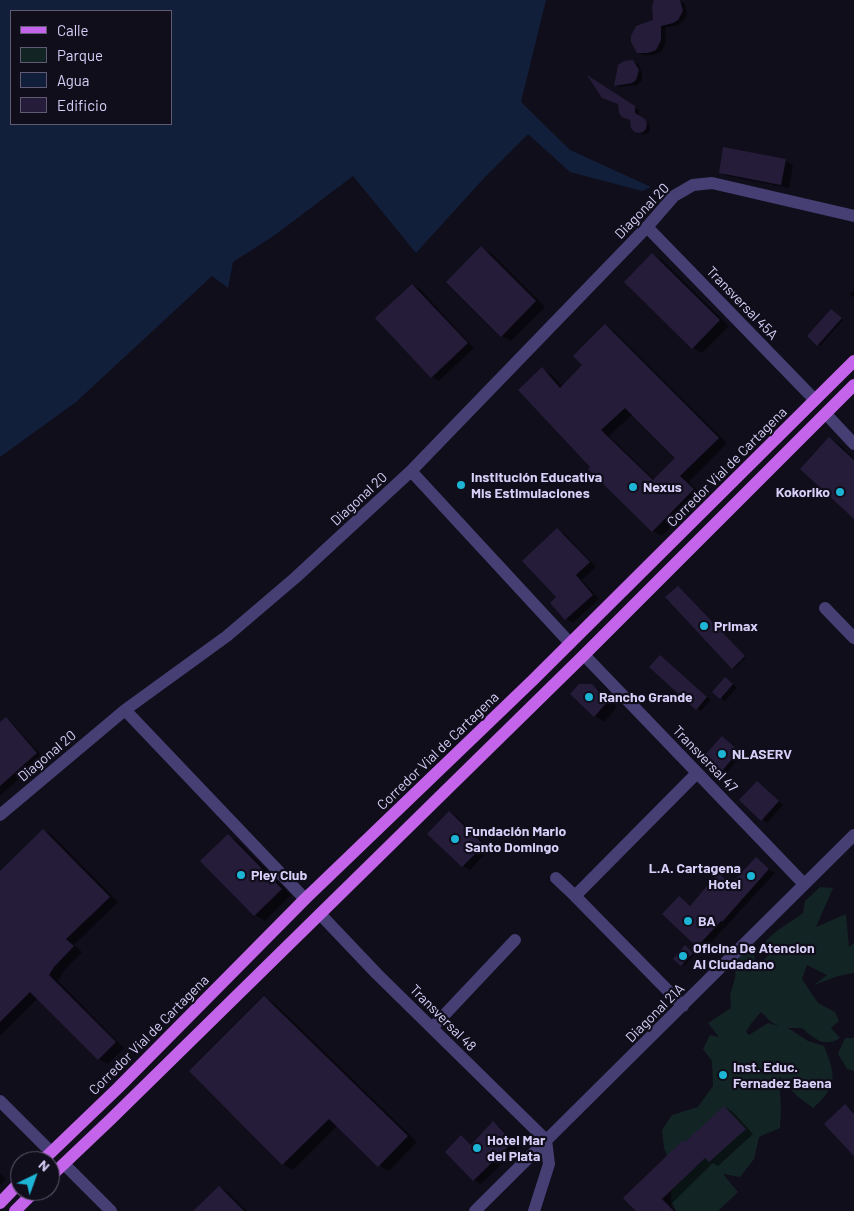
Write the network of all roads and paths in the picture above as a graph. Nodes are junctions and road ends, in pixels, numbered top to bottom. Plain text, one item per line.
1 (854, 216) edge
2 (647, 227) junction
3 (854, 362) edge
4 (854, 385) edge
5 (815, 400) junction
6 (826, 414) junction
7 (854, 444) edge
8 (411, 471) junction
9 (825, 608) dead end
10 (854, 638) edge
11 (570, 644) junction
12 (584, 655) junction
13 (125, 710) junction
14 (697, 773) junction
15 (0, 815) edge
16 (854, 835) edge
17 (556, 878) dead end
18 (804, 884) junction
19 (575, 896) junction
20 (305, 899) junction
21 (320, 914) junction
22 (515, 940) dead end
23 (683, 1006) junction
24 (432, 1028) junction
25 (0, 1101) edge
26 (546, 1140) junction
27 (42, 1151) edge
28 (51, 1151) edge
29 (64, 1164) junction
30 (60, 1168) edge
31 (10, 1193) edge
32 (25, 1201) edge
33 (0, 1204) edge
34 (15, 1211) edge
35 (111, 1211) edge
36 (475, 1211) edge
37 (534, 1211) edge

1 - 2 street, Diagonal 20
2 - 5 street, Transversal 45A
2 - 8 street, Diagonal 20
3 - 5 main road, Corredor Vial de Cartagena
4 - 6 main road
5 - 11 main road, Corredor Vial de Cartagena
6 - 7 street
6 - 12 main road
8 - 11 street
8 - 13 street, Diagonal 20
9 - 10 street
11 - 20 main road, Corredor Vial de Cartagena
12 - 14 street, Transversal 47
12 - 21 main road
13 - 15 street, Diagonal 20
13 - 20 street
14 - 18 street, Transversal 47
14 - 19 street
16 - 18 street, Diagonal 21A
17 - 19 street
18 - 23 street, Diagonal 21A
19 - 23 street
20 - 28 main road, Corredor Vial de Cartagena
21 - 24 street, Transversal 48
21 - 29 main road
22 - 24 street
23 - 26 street, Diagonal 21A
24 - 26 street, Transversal 48
25 - 27 street
26 - 36 street, Diagonal 21A
26 - 37 street
29 - 30 main road
29 - 35 street
31 - 33 main road
32 - 34 main road

